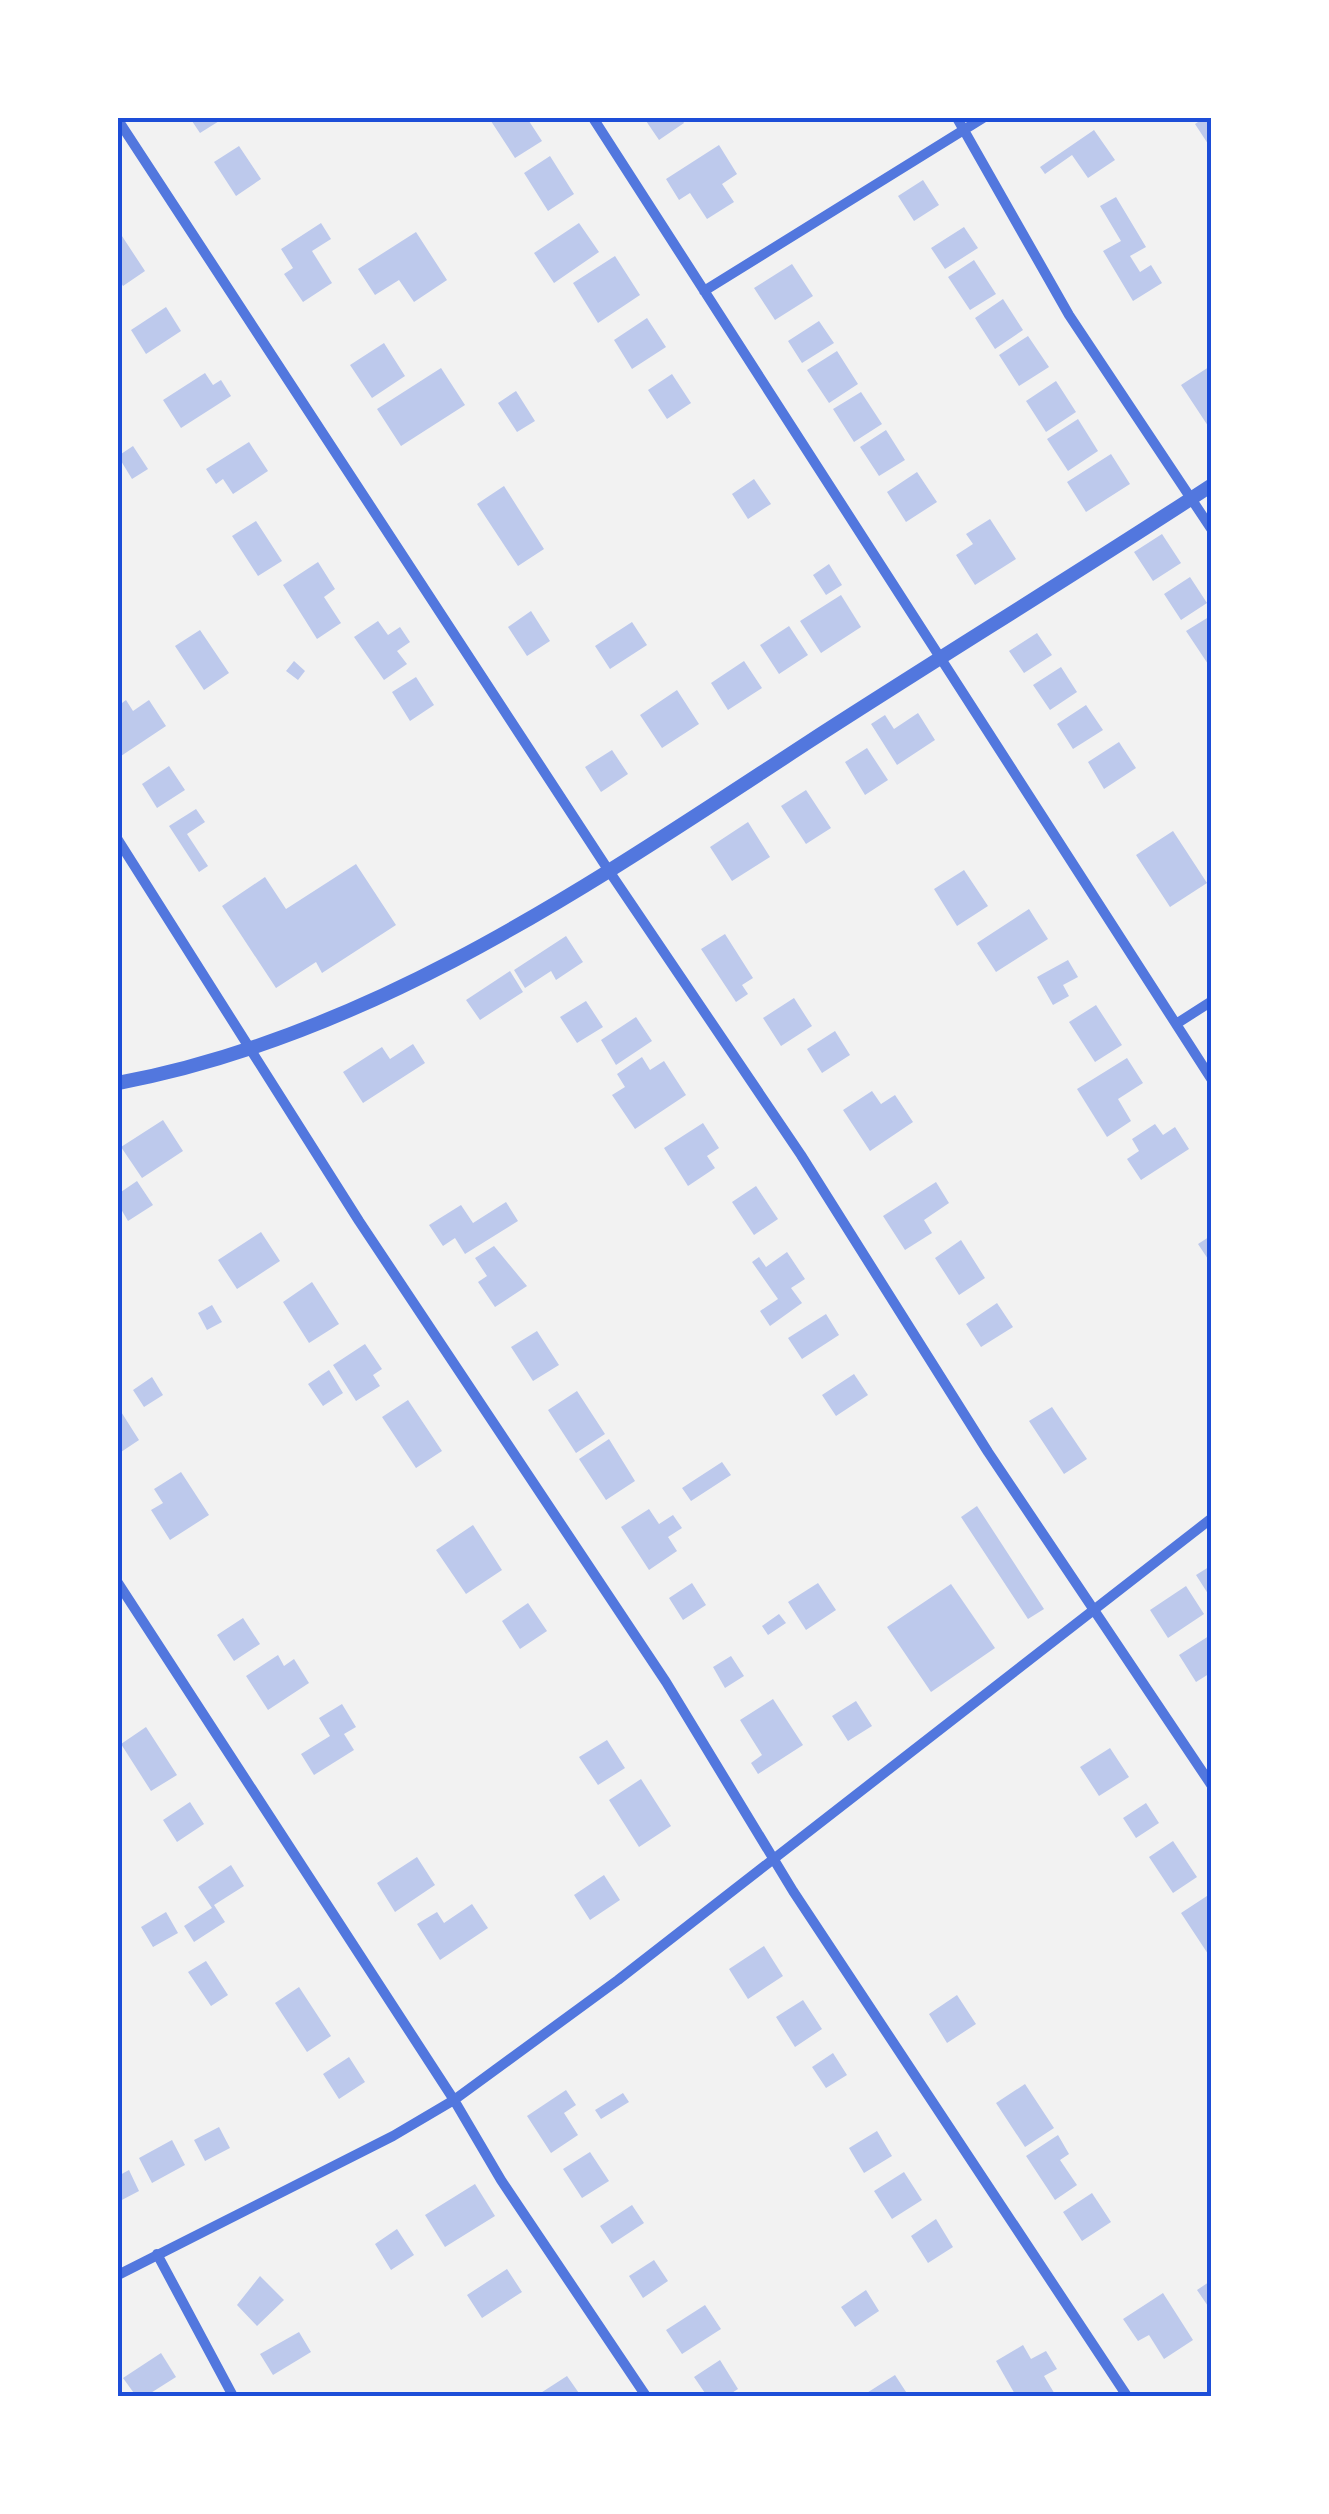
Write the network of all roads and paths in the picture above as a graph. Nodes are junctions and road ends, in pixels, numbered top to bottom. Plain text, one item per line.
1 (593, 118) edge
2 (957, 118) edge
3 (983, 118) edge
4 (118, 120) edge
5 (964, 130) junction
6 (704, 290) junction
7 (1212, 485) edge
8 (1190, 498) junction
9 (1212, 530) edge
10 (940, 657) junction
11 (118, 840) edge
12 (609, 871) junction
13 (1212, 1001) edge
14 (1176, 1024) junction
15 (249, 1047) junction
16 (1212, 1080) edge
17 (118, 1083) edge
18 (1212, 1518) edge
19 (118, 1583) edge
20 (1094, 1610) junction
21 (1212, 1786) edge
22 (772, 1858) junction
23 (454, 2100) junction
24 (157, 2254) junction
25 (118, 2274) edge
26 (233, 2396) edge
27 (646, 2396) edge
28 (1127, 2396) edge

1 - 6 street
2 - 5 street
3 - 5 street
4 - 12 street
5 - 6 street
5 - 8 street
6 - 10 street
7 - 8 street
8 - 9 street
8 - 10 street
10 - 12 street
10 - 14 street
11 - 15 street
12 - 15 street
12 - 20 street
13 - 14 street
14 - 16 street
15 - 17 street
15 - 22 street
18 - 20 street
19 - 23 street
20 - 21 street
20 - 22 street
22 - 23 street
22 - 28 street
23 - 24 street
23 - 27 street
24 - 25 street
24 - 26 street

